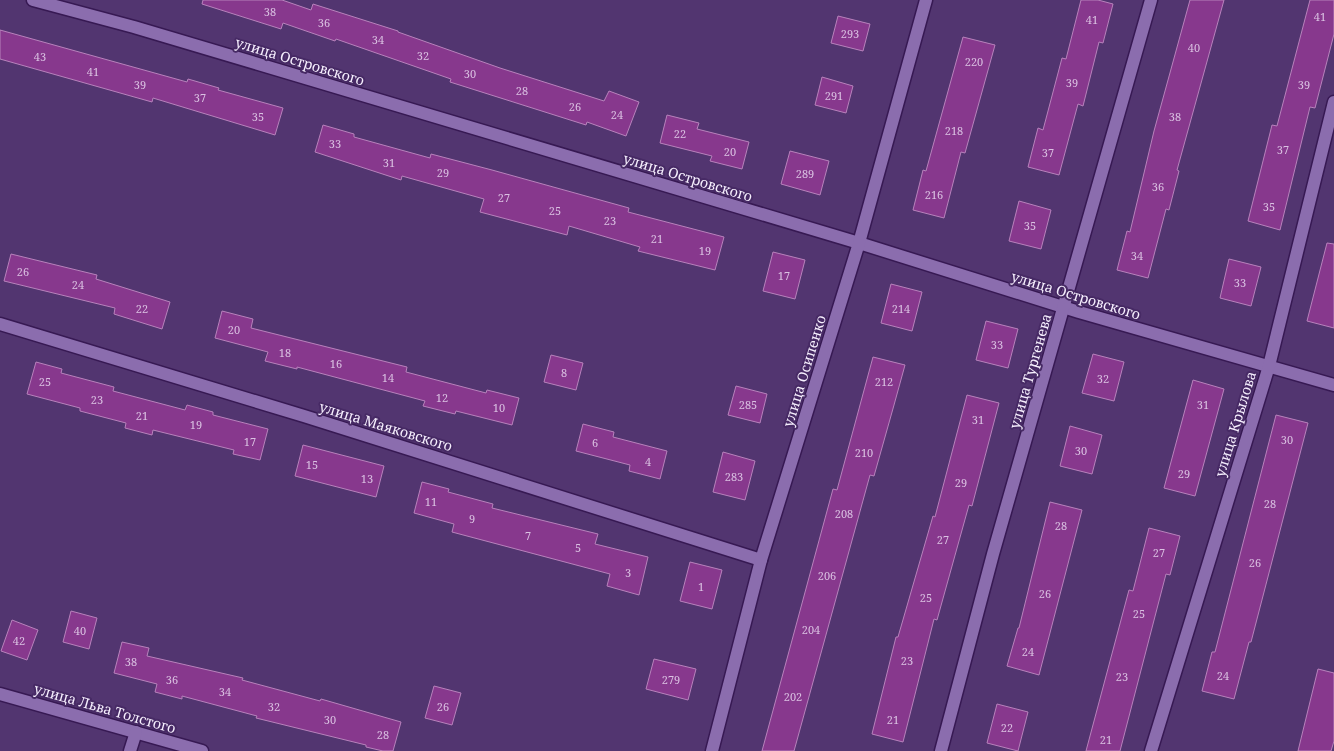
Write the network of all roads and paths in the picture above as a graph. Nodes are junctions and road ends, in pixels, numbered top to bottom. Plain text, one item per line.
1 (34, 0) edge
2 (926, 0) edge
3 (1151, 0) edge
4 (1334, 102) edge
5 (859, 243) junction
6 (1064, 308) junction
7 (0, 324) edge
8 (1269, 366) junction
9 (1334, 385) edge
10 (761, 560) junction
11 (0, 694) edge
12 (136, 732) junction
13 (130, 751) edge
14 (202, 751) edge
15 (712, 751) edge
16 (941, 751) edge
17 (1151, 751) edge

1 - 5 street, улица Островского
2 - 5 street, улица Осипенко
3 - 6 street, улица Тургенева
4 - 8 street, улица Крылова
5 - 6 street, улица Островского
5 - 10 street, улица Осипенко
6 - 8 street, улица Островского
6 - 16 street, улица Тургенева
7 - 10 street, улица Маяковского
8 - 9 street, улица Островского
8 - 17 street, улица Крылова
10 - 15 street, улица Осипенко
11 - 12 street, улица Льва Толстого
12 - 13 street
12 - 14 street, улица Льва Толстого

